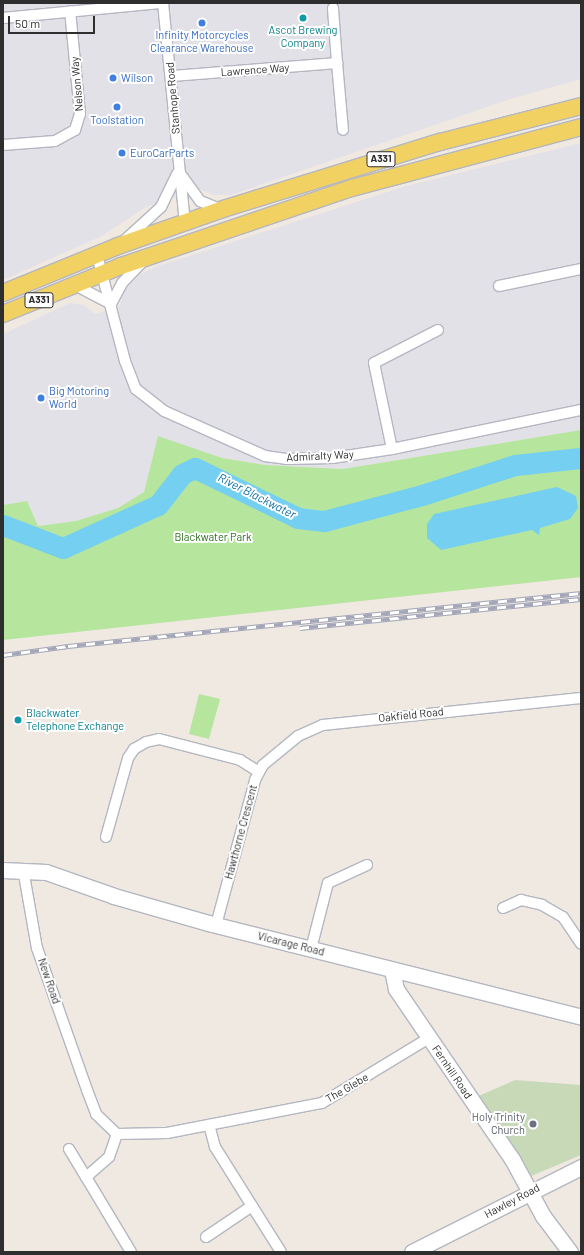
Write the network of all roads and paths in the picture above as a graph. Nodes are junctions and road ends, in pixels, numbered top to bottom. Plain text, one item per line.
1 (162, 3) edge
2 (333, 8) dead end
3 (70, 11) junction
4 (3, 18) edge
5 (337, 63) junction
6 (172, 76) junction
7 (581, 106) edge
8 (581, 127) edge
9 (343, 130) dead end
10 (3, 145) edge
11 (178, 170) junction
12 (223, 209) junction
13 (185, 223) junction
14 (188, 243) junction
15 (118, 246) junction
16 (97, 255) junction
17 (147, 258) junction
18 (581, 268) edge
19 (102, 274) junction
20 (75, 285) junction
21 (499, 286) dead end
22 (3, 293) edge
23 (111, 304) junction
24 (3, 314) edge
25 (438, 330) dead end
26 (581, 410) edge
27 (392, 449) junction
28 (581, 698) edge
29 (259, 772) junction
30 (106, 837) dead end
31 (367, 865) dead end
32 (23, 869) junction
33 (3, 870) edge
34 (504, 908) dead end
35 (216, 925) junction
36 (581, 944) edge
37 (311, 949) junction
38 (392, 970) junction
39 (581, 1017) edge
40 (429, 1038) junction
41 (209, 1125) junction
42 (117, 1134) junction
43 (69, 1149) dead end
44 (581, 1167) edge
45 (86, 1177) junction
46 (581, 1177) edge
47 (533, 1196) junction
48 (252, 1206) junction
49 (206, 1237) dead end
50 (131, 1252) edge
51 (281, 1252) edge
52 (412, 1252) edge
53 (570, 1252) edge

1 - 3 street
1 - 6 street, Stanhope Road
2 - 5 street
3 - 4 street
3 - 10 street, Nelson Way
5 - 6 street, Lawrence Way
5 - 9 street
6 - 11 street, Stanhope Road
7 - 12 main road, A331
8 - 14 main road, A331
11 - 12 street
11 - 13 street, Stanhope Road
11 - 15 street, Stanhope Road
12 - 13 main road, A331
13 - 14 main road
13 - 15 main road, A331
14 - 17 main road, A331
15 - 16 main road, A331
16 - 19 street, Admiralty Way
16 - 22 main road, A331
17 - 19 main road, A331
17 - 23 street
18 - 21 street
19 - 20 main road, A331
19 - 23 street, Admiralty Way
20 - 23 street
20 - 24 main road, A331
23 - 27 street, Admiralty Way
25 - 27 street
26 - 27 street, Admiralty Way
28 - 29 street, Oakfield Road
29 - 30 street, Hawthorne Crescent
29 - 35 street, Hawthorne Crescent
31 - 37 street
32 - 33 street, Vicarage Road
32 - 35 street, Vicarage Road
32 - 42 street, New Road
34 - 36 street
35 - 37 street, Vicarage Road
37 - 38 street, Vicarage Road
38 - 39 street, Vicarage Road
38 - 40 street, Fernhill Road
40 - 41 street, The Glebe
40 - 47 street, Fernhill Road
41 - 42 street, The Glebe
41 - 48 street
42 - 45 street
43 - 45 street
44 - 47 street, Hawley Road
45 - 50 street
46 - 47 street, Hawley Road
47 - 52 street, Hawley Road
47 - 53 street, Fernhill Road
48 - 49 street
48 - 51 street

